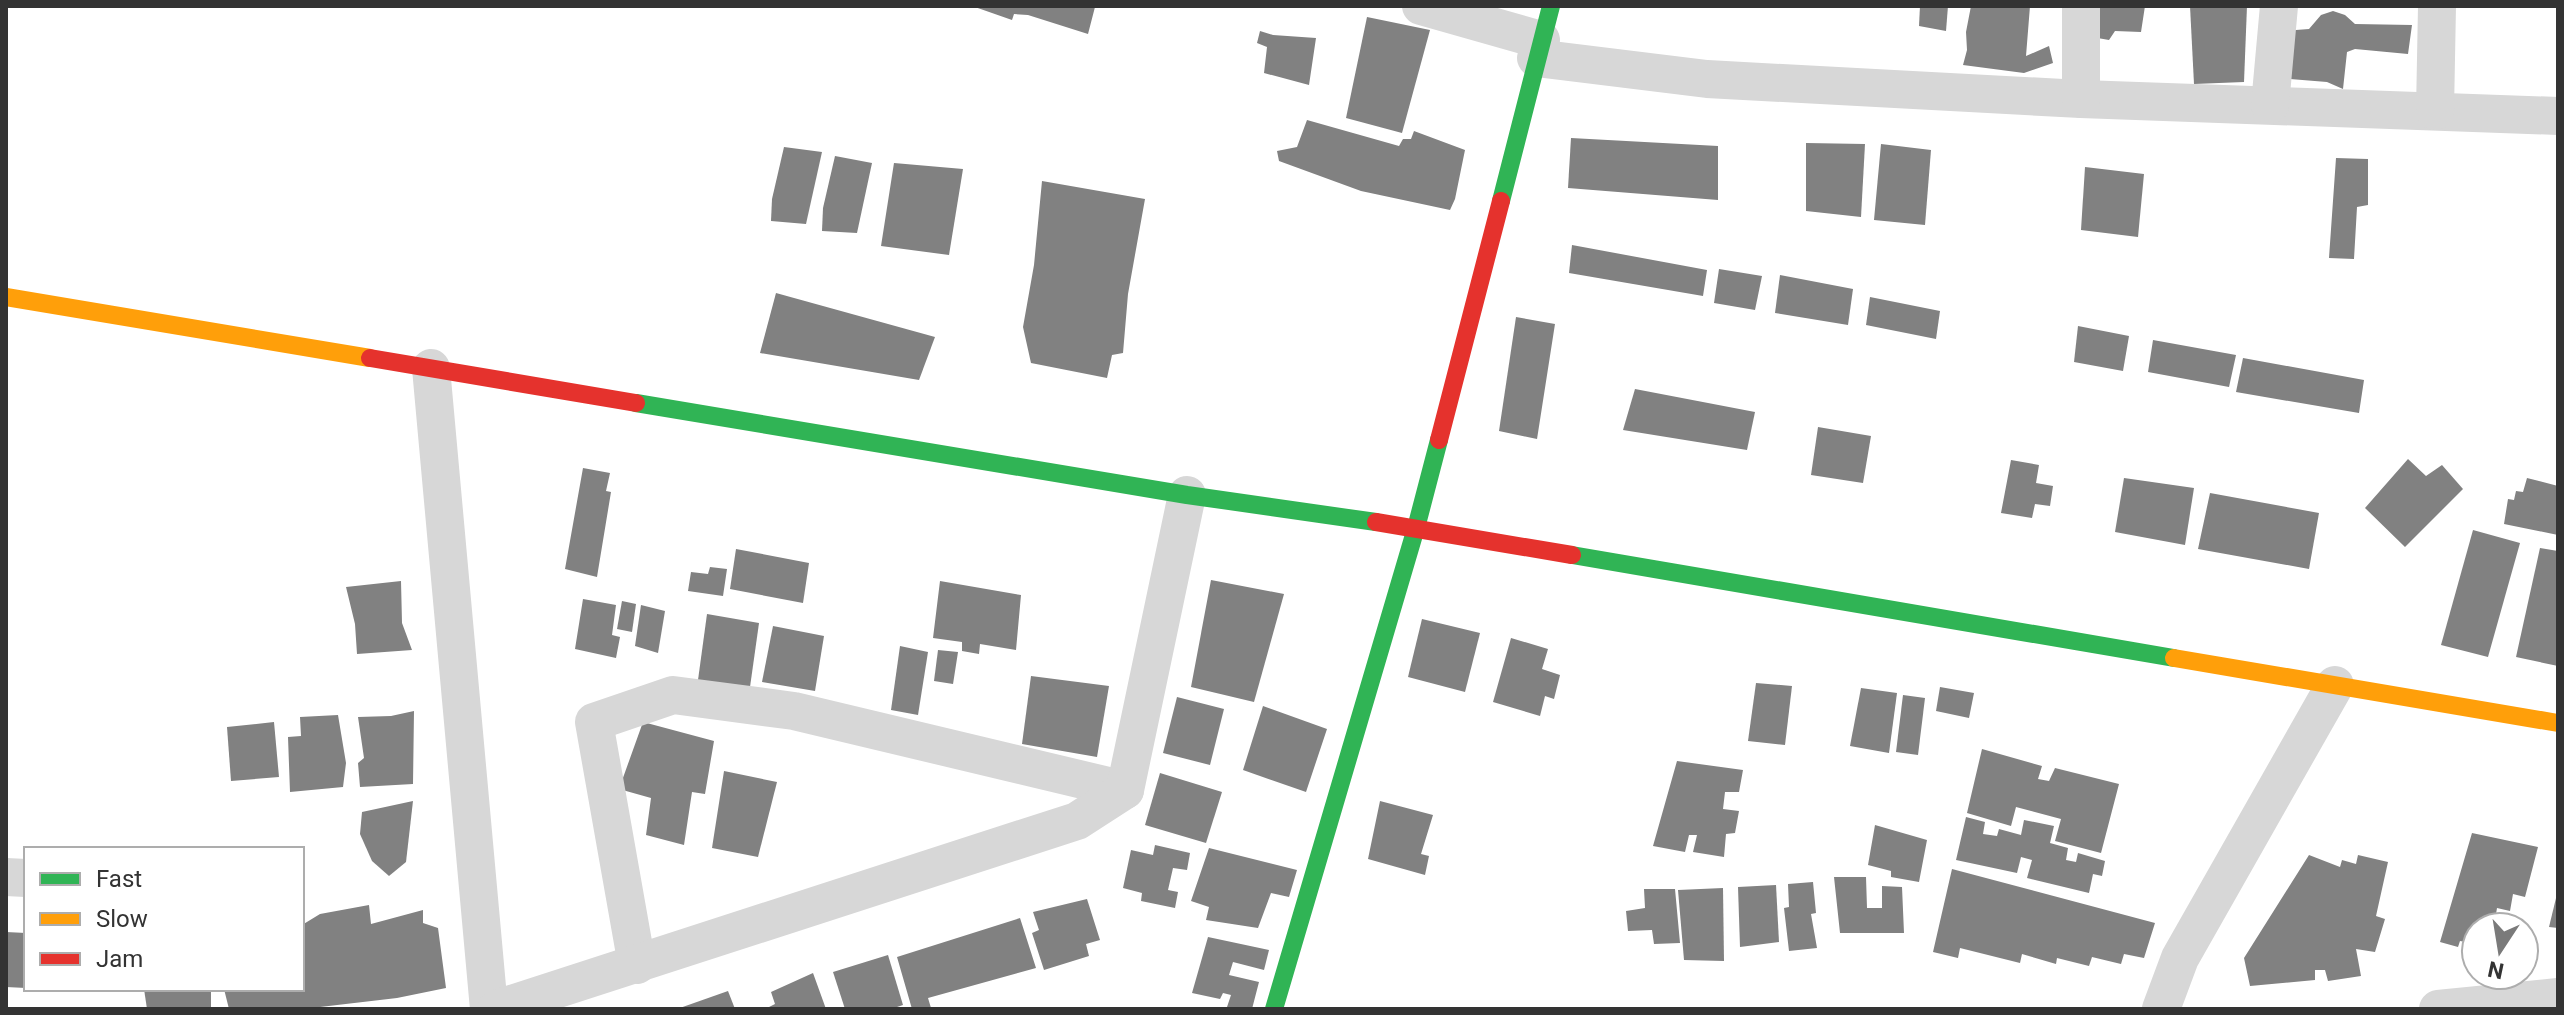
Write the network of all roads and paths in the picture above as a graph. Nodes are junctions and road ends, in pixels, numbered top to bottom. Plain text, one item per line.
1 (1421, 6) edge
2 (2081, 6) edge
3 (2279, 6) edge
4 (2437, 6) edge
5 (1543, 35) edge
6 (2081, 99) junction
7 (2270, 105) junction
8 (2435, 111) junction
9 (2558, 116) edge
10 (6, 297) edge
11 (431, 368) junction
12 (1187, 495) junction
13 (1416, 528) junction
14 (2335, 685) junction
15 (2558, 723) edge
16 (1125, 790) junction
17 (637, 965) junction
18 (2558, 997) edge
19 (489, 1009) edge
20 (496, 1009) edge
21 (1274, 1009) edge
22 (2161, 1009) edge
23 (2438, 1009) edge

1 - 5 street
2 - 6 street
3 - 7 street
4 - 8 street
5 - 6 street
5 - 13 main road
6 - 7 street
7 - 8 street
8 - 9 street
10 - 11 main road
11 - 12 main road
11 - 19 street
12 - 13 main road
12 - 16 street
13 - 14 main road
13 - 21 main road
14 - 15 main road
14 - 22 street
16 - 17 street
16 - 17 street
17 - 20 street
18 - 23 street

